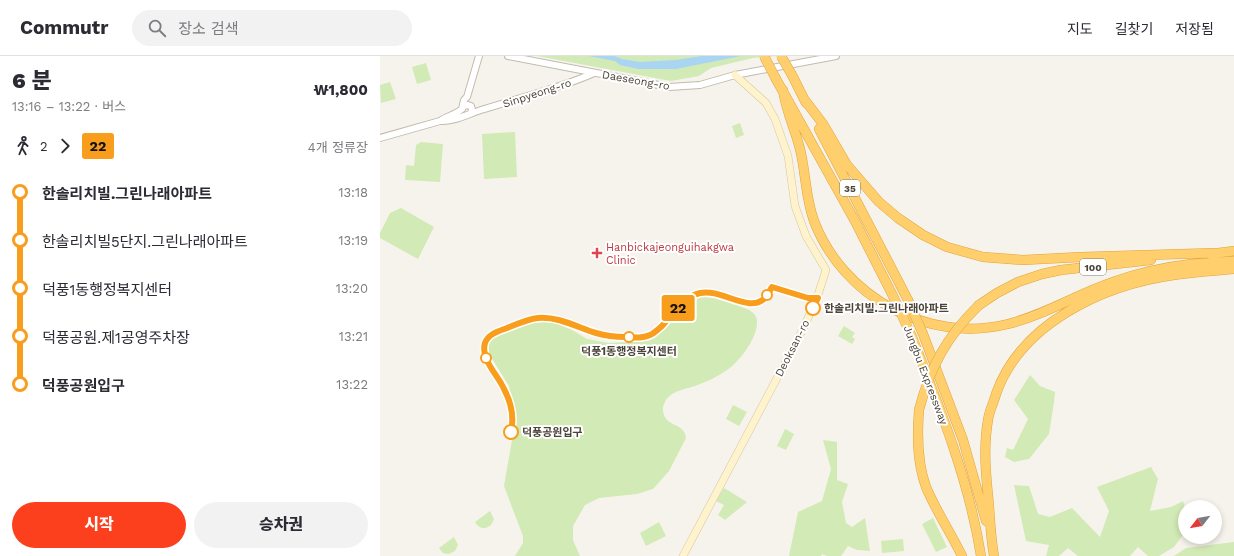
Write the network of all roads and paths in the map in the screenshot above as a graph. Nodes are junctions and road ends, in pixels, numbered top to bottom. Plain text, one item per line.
1 (479, 56) edge
2 (508, 56) edge
3 (764, 56) edge
4 (781, 56) edge
5 (836, 56) edge
6 (594, 72) junction
7 (735, 76) junction
8 (783, 90) junction
9 (804, 99) junction
10 (468, 109) junction
11 (380, 138) edge
12 (1234, 251) edge
13 (1214, 253) junction
14 (1234, 261) edge
15 (1234, 269) edge
16 (992, 545) junction
17 (683, 556) edge
18 (962, 556) edge
19 (981, 556) edge
20 (994, 556) edge

1 - 10 street
2 - 6 street, Daeseong-ro
3 - 8 highway, Jungbu Expressway / 35, bridge
4 - 9 highway, Jungbu Expressway / 35, bridge
5 - 7 street, Daeseong-ro
6 - 7 street, Daeseong-ro
6 - 10 street, Sinpyeong-ro
7 - 17 main road, Deoksan-ro
8 - 14 highway
8 - 19 highway, Jungbu Expressway / 35, bridge
9 - 13 highway
9 - 16 highway, Jungbu Expressway / 35, bridge
10 - 11 street, Sinpyeong-ro
12 - 13 highway, 100
13 - 18 highway, 100, bridge
15 - 16 highway
16 - 20 highway

